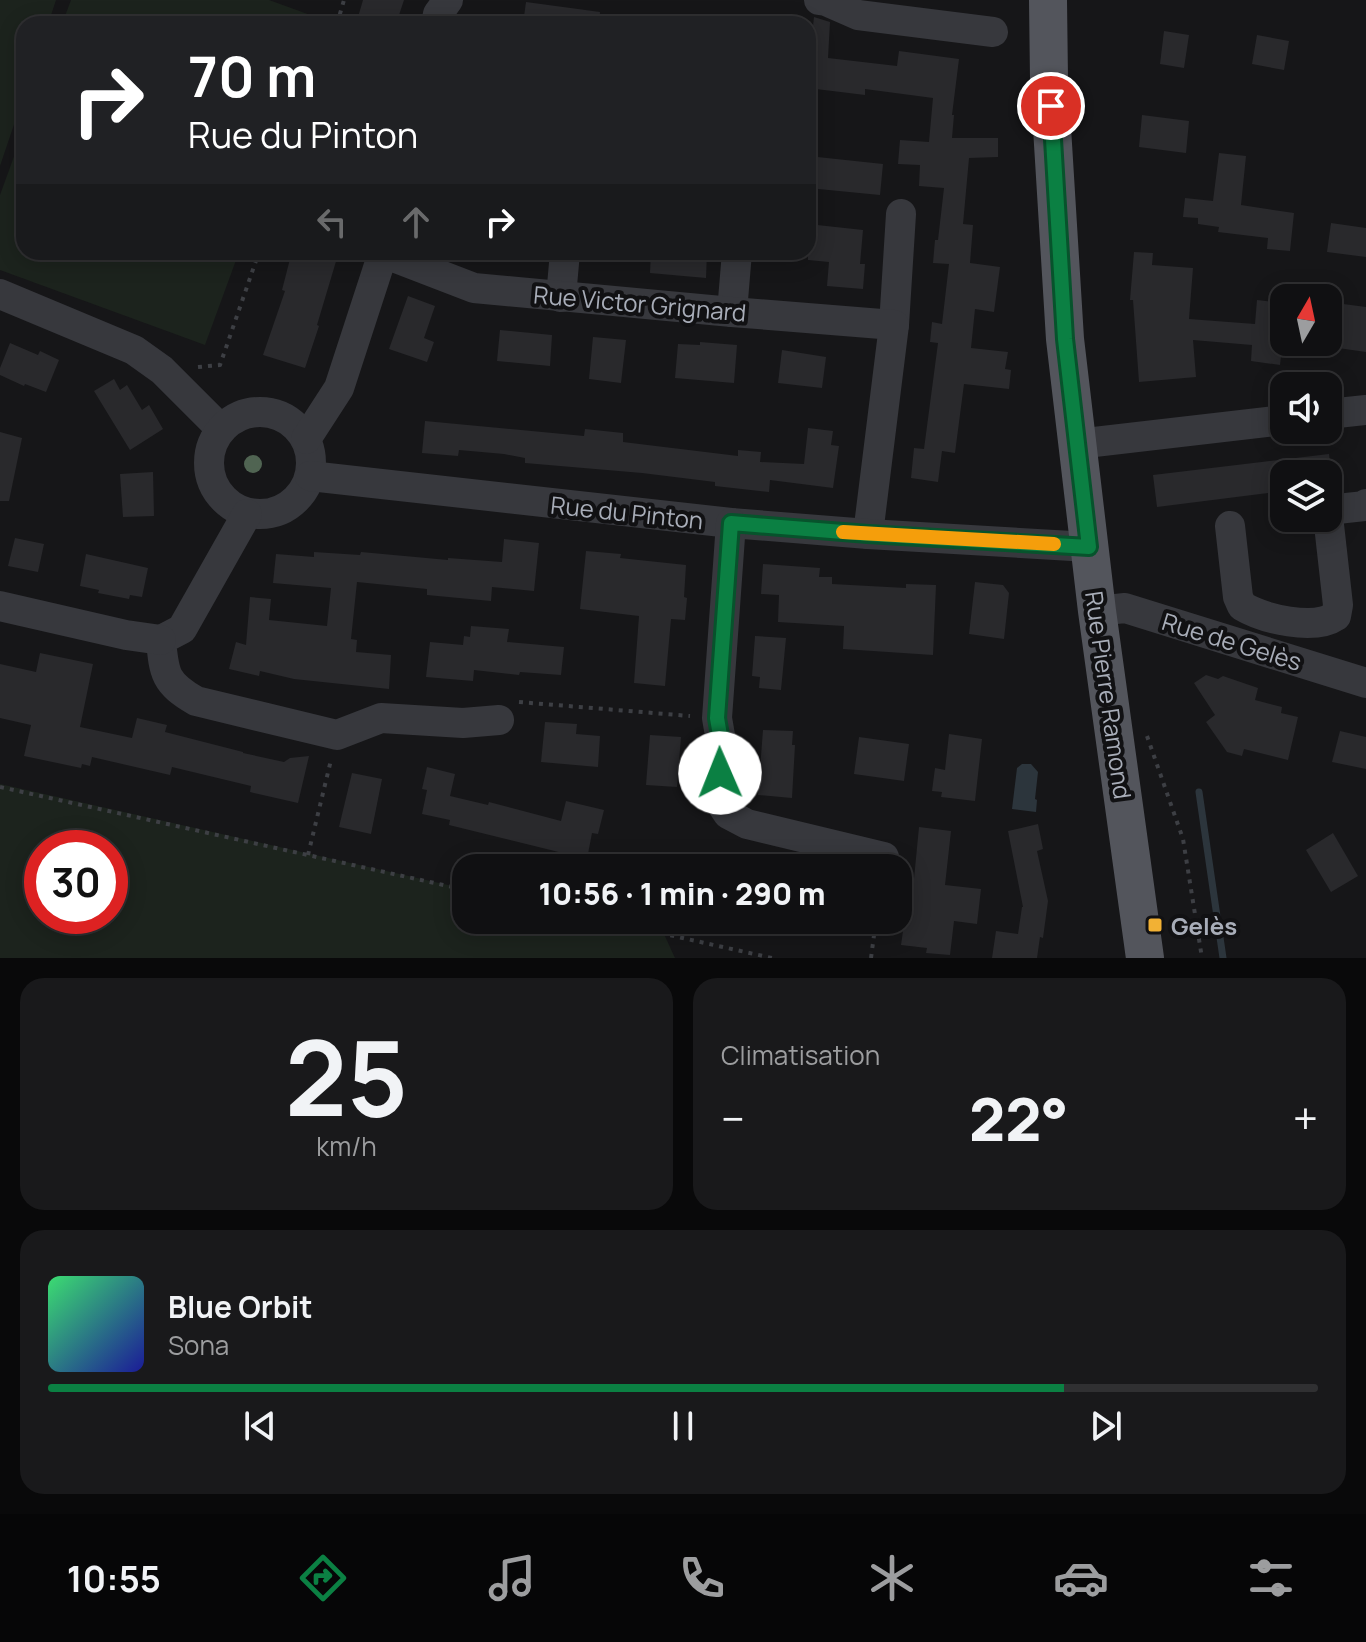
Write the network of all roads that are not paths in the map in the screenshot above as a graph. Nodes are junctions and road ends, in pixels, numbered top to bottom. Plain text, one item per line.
1 (819, 0) edge
2 (1048, 0) edge
3 (826, 1) edge
4 (993, 32) dead end
5 (901, 214) dead end
6 (382, 260) edge
7 (402, 260) edge
8 (564, 260) edge
9 (736, 260) edge
10 (0, 294) edge
11 (561, 297) junction
12 (732, 312) junction
13 (894, 325) junction
14 (1366, 410) edge
15 (1342, 413) edge
16 (1366, 417) edge
17 (1270, 422) edge
18 (221, 429) junction
19 (306, 439) junction
20 (1077, 444) junction
21 (310, 476) junction
22 (1366, 504) edge
23 (1342, 510) edge
24 (247, 514) junction
25 (731, 523) junction
26 (1230, 526) dead end
27 (1330, 532) edge
28 (868, 534) junction
29 (1089, 547) junction
30 (0, 606) edge
31 (1097, 611) junction
32 (161, 640) junction
33 (1366, 683) edge
34 (499, 720) road end
35 (872, 854) edge
36 (1145, 958) edge

1 - 3 street
2 - 20 main road, Rue Pierre Ramond
3 - 4 street
5 - 13 street
6 - 19 street, Rue Victor Grignard
7 - 11 street, Rue Victor Grignard
8 - 11 street
9 - 12 street
10 - 18 street
11 - 12 street, Rue Victor Grignard
12 - 13 street, Rue Victor Grignard
13 - 28 street
14 - 15 street
14 - 16 street
17 - 20 street
18 - 19 street
18 - 24 street
19 - 21 street
20 - 29 main road, Rue Pierre Ramond
21 - 24 street
21 - 25 street, Rue du Pinton
22 - 23 street
24 - 32 street
25 - 28 street, Rue du Pinton
25 - 35 street
26 - 27 street
28 - 29 street, Rue du Pinton
29 - 31 main road, Rue Pierre Ramond
30 - 32 street
31 - 33 street, Rue de Gelès
31 - 36 main road, Rue Pierre Ramond
32 - 34 street

